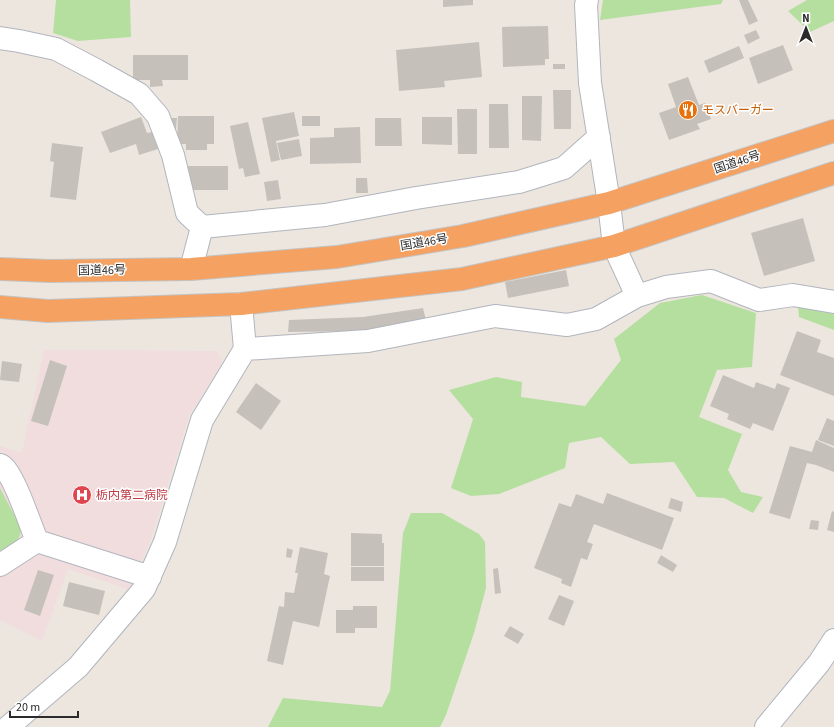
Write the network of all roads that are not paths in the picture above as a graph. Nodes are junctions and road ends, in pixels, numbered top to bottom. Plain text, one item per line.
1 (587, 0) edge
2 (0, 38) edge
3 (834, 131) edge
4 (599, 137) junction
5 (834, 173) edge
6 (609, 203) junction
7 (202, 227) junction
8 (614, 246) junction
9 (0, 269) edge
10 (191, 269) junction
11 (637, 296) junction
12 (834, 302) edge
13 (241, 304) junction
14 (0, 307) edge
15 (245, 349) junction
16 (0, 465) edge
17 (37, 541) junction
18 (0, 565) edge
19 (150, 577) junction
20 (834, 640) edge
21 (8, 727) edge
22 (766, 727) edge

1 - 4 street
2 - 7 street
3 - 6 highway, 国道46号
4 - 6 street
4 - 7 street
5 - 8 highway
6 - 8 street
6 - 10 highway, 国道46号
7 - 10 street
8 - 11 street
8 - 13 highway
9 - 10 highway, 国道46号
11 - 12 street
11 - 15 street
13 - 14 highway
13 - 15 street
15 - 19 street
16 - 17 street
17 - 18 street
17 - 19 street
19 - 21 street
20 - 22 street

